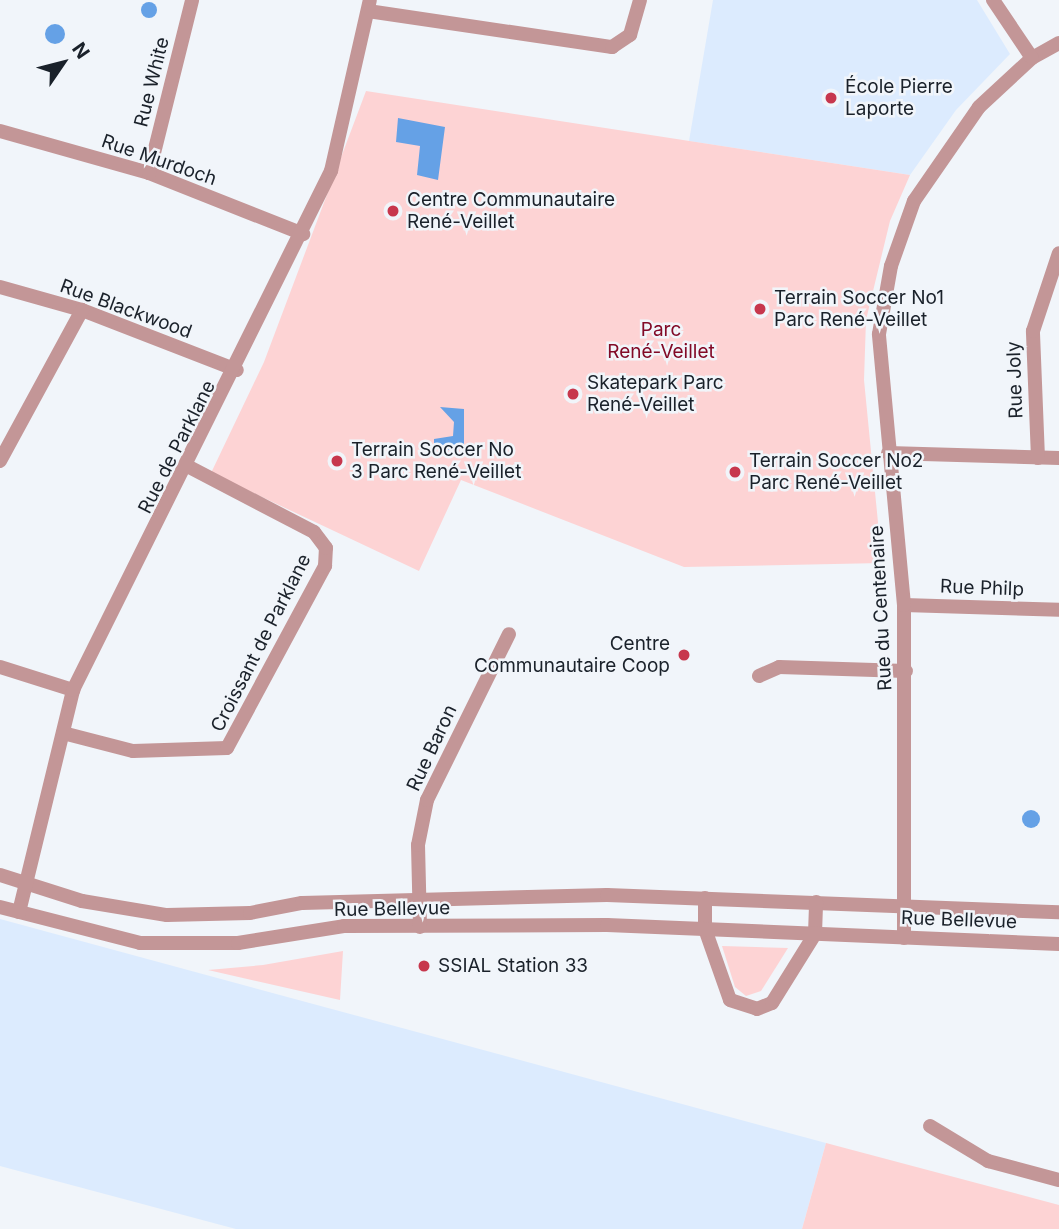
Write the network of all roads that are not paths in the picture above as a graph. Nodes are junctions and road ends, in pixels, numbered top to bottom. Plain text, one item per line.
1 (192, 0) edge
2 (640, 0) edge
3 (993, 0) edge
4 (369, 5) edge
5 (1059, 43) edge
6 (1032, 58) junction
7 (0, 131) edge
8 (149, 173) junction
9 (303, 234) junction
10 (1057, 260) edge
11 (0, 287) edge
12 (82, 310) junction
13 (237, 370) junction
14 (888, 453) junction
15 (1038, 458) junction
16 (1059, 458) edge
17 (0, 461) edge
18 (188, 467) junction
19 (904, 605) junction
20 (1059, 610) edge
21 (509, 634) dead end
22 (0, 667) edge
23 (906, 671) junction
24 (759, 676) dead end
25 (73, 690) junction
26 (63, 733) junction
27 (0, 875) edge
28 (26, 882) junction
29 (419, 898) junction
30 (705, 898) junction
31 (816, 902) junction
32 (905, 905) junction
33 (0, 907) edge
34 (19, 912) junction
35 (1059, 912) edge
36 (420, 927) junction
37 (705, 929) junction
38 (815, 934) junction
39 (904, 937) junction
40 (1059, 944) edge
41 (930, 1126) dead end
42 (1059, 1180) edge

1 - 8 street, Rue White
2 - 4 street
3 - 6 street
4 - 9 street, Rue de Parklane
5 - 6 street, Rue du Centenaire
6 - 14 street, Rue du Centenaire
7 - 8 street, Rue Murdoch
8 - 9 street, Rue Murdoch
9 - 13 street, Rue de Parklane
10 - 15 street, Rue Joly
11 - 12 street, Rue Blackwood
12 - 13 street, Rue Blackwood
12 - 17 street
13 - 18 street, Rue de Parklane
14 - 15 street
14 - 19 street, Rue du Centenaire
15 - 16 street
18 - 25 street, Rue de Parklane
18 - 26 street, Croissant de Parklane
19 - 20 street, Rue Philp
19 - 23 street, Rue du Centenaire
21 - 29 street, Rue Baron
22 - 25 street
23 - 24 street
23 - 32 street, Rue du Centenaire
25 - 26 street, Rue de Parklane
26 - 28 street, Rue de Parklane
27 - 28 street, Rue Bellevue
28 - 29 street, Rue Bellevue
28 - 34 street, Rue de Parklane
29 - 30 street, Rue Bellevue
29 - 36 street, Rue Baron
30 - 31 street, Rue Bellevue
30 - 37 street
31 - 32 street, Rue Bellevue
31 - 38 street
32 - 35 street, Rue Bellevue
32 - 39 street, Rue du Centenaire
33 - 34 street, Rue Bellevue
34 - 36 street, Rue Bellevue
36 - 37 street, Rue Bellevue
37 - 38 street, Rue Bellevue
37 - 38 street
38 - 39 street, Rue Bellevue
39 - 40 street, Rue Bellevue
41 - 42 street

